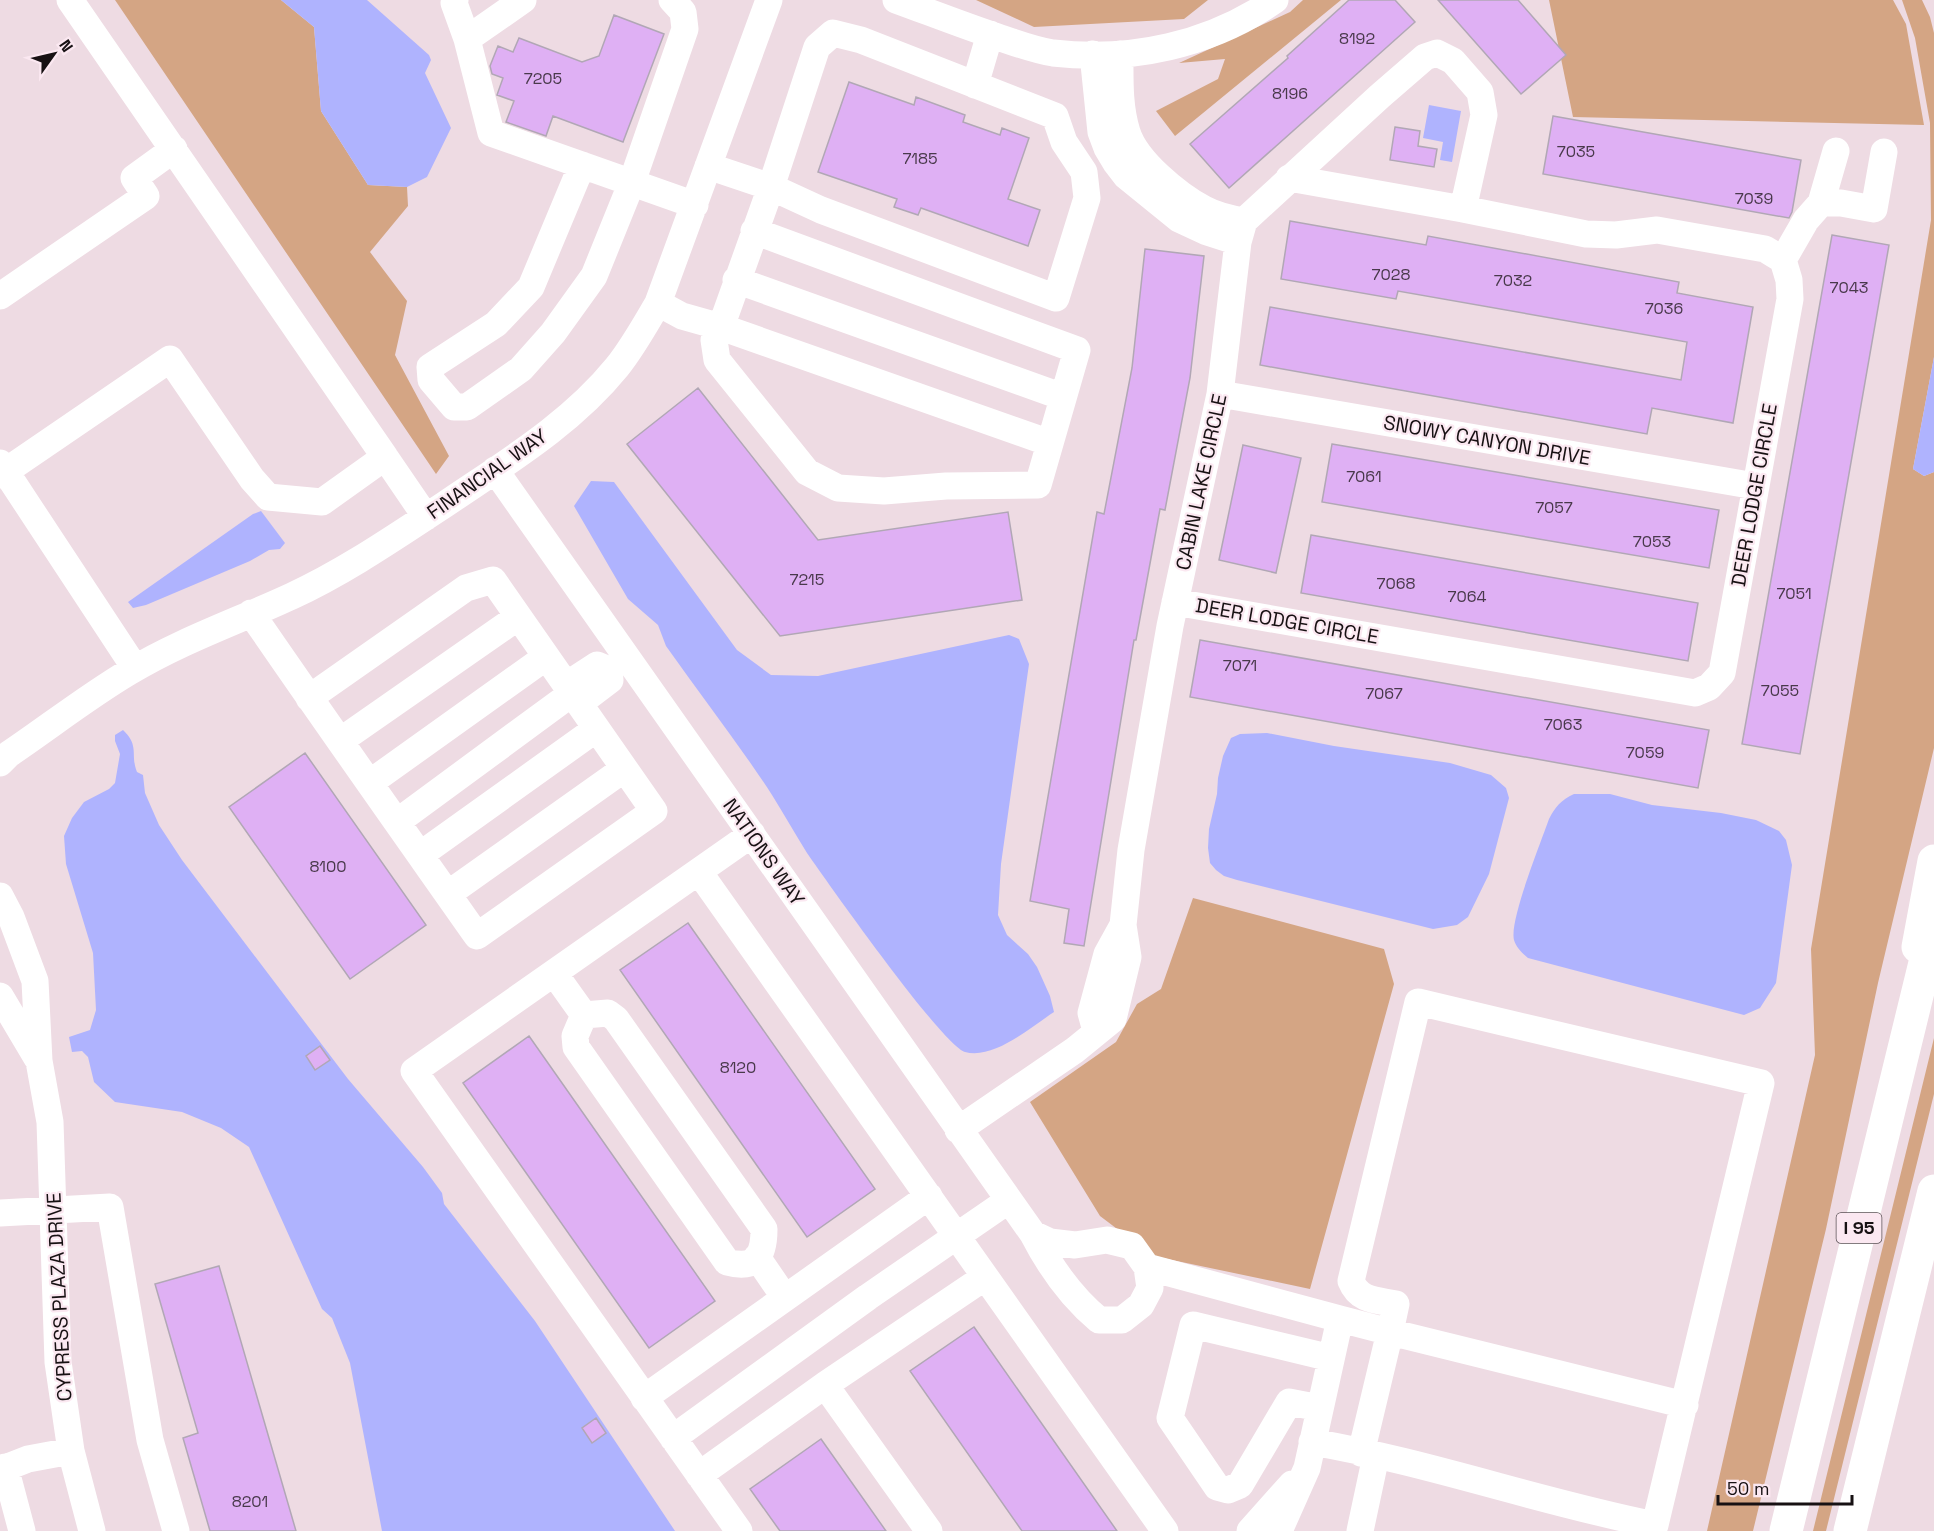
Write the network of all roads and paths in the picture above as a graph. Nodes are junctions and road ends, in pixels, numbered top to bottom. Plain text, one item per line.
1 (70, 0) edge
2 (455, 0) edge
3 (523, 0) edge
4 (672, 0) edge
5 (769, 0) edge
6 (896, 0) edge
7 (1275, 0) edge
8 (990, 34) junction
9 (467, 39) junction
10 (1106, 54) junction
11 (975, 84) junction
12 (174, 149) junction
13 (1836, 151) dead end
14 (1884, 152) dead end
15 (582, 165) junction
16 (708, 166) junction
17 (1289, 178) junction
18 (632, 182) junction
19 (771, 187) junction
20 (1821, 203) junction
21 (695, 205) junction
22 (1463, 209) junction
23 (754, 231) junction
24 (1241, 232) junction
25 (1783, 260) junction
26 (736, 280) junction
27 (0, 296) edge
28 (658, 303) junction
29 (721, 327) junction
30 (1220, 394) junction
31 (1063, 397) junction
32 (1050, 442) junction
33 (385, 457) junction
34 (2, 469) edge
35 (495, 470) junction
36 (1755, 486) junction
37 (426, 517) junction
38 (1175, 602) junction
39 (250, 613) junction
40 (518, 617) junction
41 (546, 657) junction
42 (618, 664) junction
43 (135, 668) junction
44 (571, 694) junction
45 (309, 698) junction
46 (596, 729) junction
47 (340, 741) junction
48 (0, 763) edge
49 (624, 769) junction
50 (370, 782) junction
51 (397, 822) junction
52 (752, 834) junction
53 (420, 855) junction
54 (1934, 861) edge
55 (699, 872) junction
56 (448, 894) junction
57 (0, 896) edge
58 (1934, 926) edge
59 (554, 973) junction
60 (0, 996) edge
61 (584, 1015) junction
62 (39, 1061) junction
63 (1887, 1113) junction
64 (958, 1130) junction
65 (1934, 1191) edge
66 (928, 1197) junction
67 (1009, 1200) junction
68 (54, 1211) junction
69 (0, 1213) edge
70 (1033, 1234) junction
71 (956, 1236) junction
72 (757, 1257) junction
73 (1147, 1267) junction
74 (985, 1277) junction
75 (784, 1298) junction
76 (1340, 1319) junction
77 (1390, 1332) junction
78 (1331, 1358) junction
79 (825, 1384) junction
80 (644, 1398) junction
81 (1685, 1405) junction
82 (1320, 1408) junction
83 (673, 1438) junction
84 (71, 1451) junction
85 (1368, 1454) junction
86 (1310, 1455) junction
87 (2, 1469) edge
88 (699, 1475) junction
89 (22, 1531) edge
90 (92, 1531) edge
91 (176, 1531) edge
92 (739, 1531) edge
93 (929, 1531) edge
94 (1165, 1531) edge
95 (1250, 1531) edge
96 (1279, 1531) edge
97 (1360, 1531) edge
98 (1786, 1531) edge
99 (1850, 1531) edge

1 - 12 street
2 - 9 street
3 - 9 street
4 - 18 street
5 - 16 street, FINANCIAL WAY
6 - 8 street
7 - 10 street
8 - 10 street
8 - 11 street
9 - 15 street
10 - 24 street
11 - 19 street
11 - 19 street
12 - 27 street
12 - 33 street
13 - 20 street
14 - 20 street
15 - 18 street
15 - 18 street
16 - 19 street
16 - 21 street, FINANCIAL WAY
17 - 22 street
17 - 22 street
17 - 24 street
18 - 21 street
19 - 23 street
20 - 25 street
21 - 28 street, FINANCIAL WAY
22 - 25 street
23 - 26 street
23 - 31 street
24 - 30 street, CABIN LAKE CIRCLE
25 - 36 street, DEER LODGE CIRCLE
26 - 29 street
26 - 31 street
28 - 29 street
28 - 35 street, FINANCIAL WAY
29 - 32 street
29 - 32 street
30 - 36 street, SNOWY CANYON DRIVE
30 - 38 street, CABIN LAKE CIRCLE
31 - 32 street
33 - 34 street
33 - 37 street
34 - 43 street
35 - 37 street, FINANCIAL WAY
35 - 42 street, NATIONS WAY
36 - 38 street, DEER LODGE CIRCLE
37 - 39 street, FINANCIAL WAY
38 - 64 street, CABIN LAKE CIRCLE
39 - 43 street, FINANCIAL WAY
39 - 45 street
40 - 41 street
40 - 45 street
40 - 47 street
41 - 44 street
41 - 50 street
42 - 44 street
42 - 52 street, NATIONS WAY
43 - 48 street, FINANCIAL WAY
44 - 46 street
44 - 51 street
45 - 47 street
46 - 49 street
46 - 53 street
47 - 50 street
49 - 56 street
49 - 56 street
50 - 51 street
51 - 53 street
52 - 55 street
52 - 64 street, NATIONS WAY
53 - 56 street
54 - 63 highway
55 - 59 street
55 - 66 street
57 - 62 street, CYPRESS PLAZA DRIVE
58 - 63 highway, I 95
59 - 61 street
59 - 80 street
60 - 62 street, CYPRESS PLAZA DRIVE
61 - 72 street
61 - 72 street
62 - 68 street, CYPRESS PLAZA DRIVE
63 - 98 highway, I 95
64 - 67 street, NATIONS WAY
65 - 99 highway
66 - 71 street
66 - 75 street
67 - 70 street, NATIONS WAY
67 - 71 street
68 - 69 street
68 - 84 street, CYPRESS PLAZA DRIVE
68 - 91 street
70 - 73 street
70 - 73 street, NATIONS WAY
71 - 74 street
71 - 83 street
72 - 75 street
73 - 76 street
74 - 79 street
74 - 94 street
75 - 80 street
76 - 77 street
76 - 78 street
77 - 81 street
77 - 81 street
77 - 85 street
78 - 82 street
78 - 82 street
79 - 88 street
79 - 93 street
80 - 83 street
81 - 85 street
82 - 86 street
83 - 88 street
84 - 87 street
84 - 90 street, CYPRESS PLAZA DRIVE
85 - 86 street
85 - 97 street
86 - 95 street
86 - 96 street
87 - 89 street
88 - 92 street

